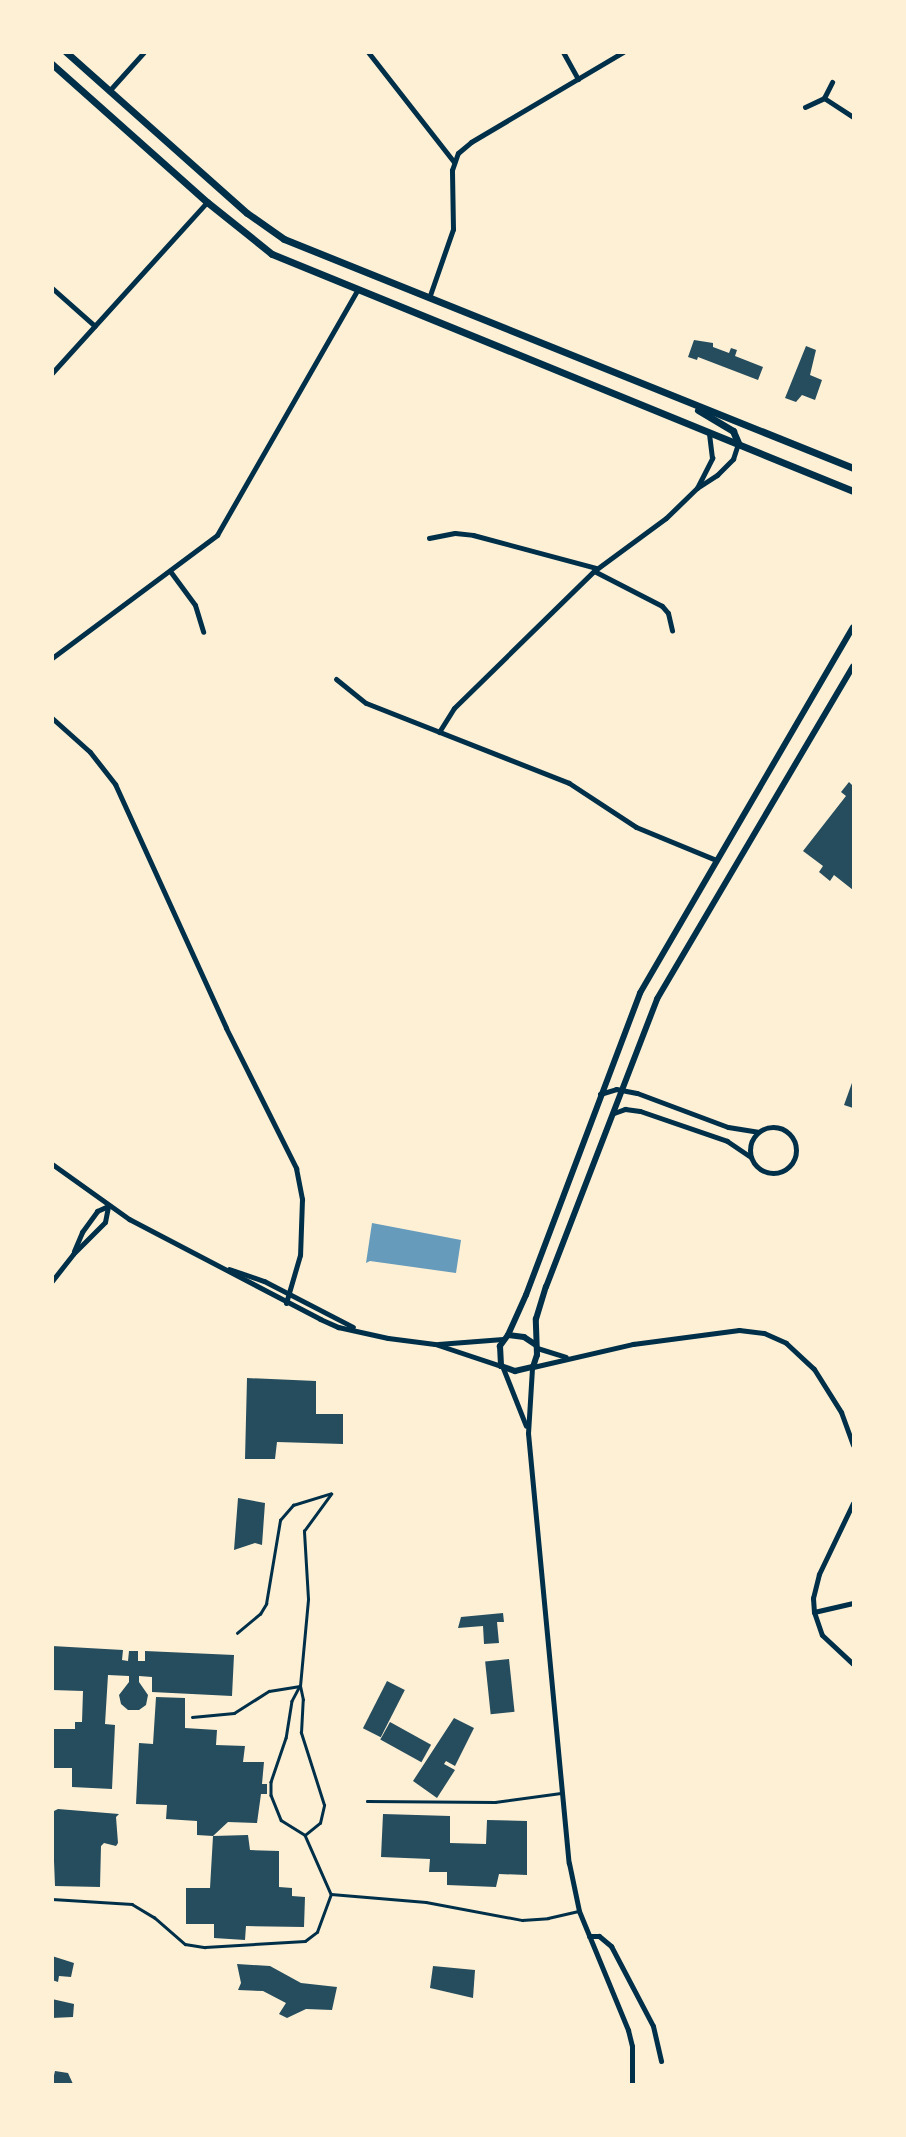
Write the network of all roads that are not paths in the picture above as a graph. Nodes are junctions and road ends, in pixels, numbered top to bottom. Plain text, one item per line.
1 (66, 52) edge
2 (144, 52) edge
3 (368, 52) edge
4 (563, 52) edge
5 (622, 52) edge
6 (52, 64) edge
7 (578, 79) junction
8 (832, 82) dead end
9 (109, 91) junction
10 (824, 99) junction
11 (805, 107) dead end
12 (853, 117) edge
13 (454, 162) junction
14 (206, 202) junction
15 (52, 288) edge
16 (357, 291) junction
17 (428, 300) junction
18 (422, 317) junction
19 (95, 326) junction
20 (52, 373) edge
21 (692, 405) junction
22 (709, 432) junction
23 (738, 443) junction
24 (853, 468) edge
25 (696, 488) junction
26 (853, 491) edge
27 (429, 537) dead end
28 (595, 570) junction
29 (170, 571) junction
30 (853, 627) edge
31 (672, 631) dead end
32 (203, 632) dead end
33 (52, 658) edge
34 (853, 666) edge
35 (336, 679) dead end
36 (52, 718) edge
37 (439, 732) junction
38 (716, 860) junction
39 (622, 1090) junction
40 (600, 1094) junction
41 (614, 1113) junction
42 (758, 1132) junction
43 (751, 1157) junction
44 (52, 1164) edge
45 (108, 1206) junction
46 (73, 1254) junction
47 (225, 1268) junction
48 (52, 1281) edge
49 (289, 1293) junction
50 (286, 1303) junction
51 (355, 1329) junction
52 (506, 1337) junction
53 (435, 1344) junction
54 (536, 1347) junction
55 (569, 1358) junction
56 (502, 1367) junction
57 (533, 1368) junction
58 (528, 1433) junction
59 (853, 1445) edge
60 (853, 1503) edge
61 (853, 1603) edge
62 (814, 1612) junction
63 (237, 1633) dead end
64 (853, 1664) edge
65 (300, 1686) junction
66 (192, 1717) dead end
67 (562, 1793) junction
68 (367, 1801) dead end
69 (305, 1835) junction
70 (331, 1894) junction
71 (52, 1899) edge
72 (579, 1911) junction
73 (589, 1936) junction
74 (661, 2061) dead end
75 (632, 2084) edge

1 - 9 main road
2 - 9 street
3 - 13 street
4 - 7 street
5 - 7 street
6 - 14 main road
7 - 13 street
8 - 10 street
9 - 17 main road
10 - 11 street
10 - 12 street
13 - 17 street
14 - 16 main road
14 - 19 street
15 - 19 street
16 - 18 main road
16 - 29 street
17 - 18 main road
17 - 21 main road
18 - 22 main road
19 - 20 street
21 - 23 main road
21 - 24 main road
22 - 23 main road
22 - 25 street
23 - 25 street
23 - 26 main road
25 - 28 street
27 - 28 street
28 - 31 street
28 - 37 street
29 - 32 street
29 - 33 street
30 - 38 street
34 - 39 street
35 - 37 street
36 - 49 street
37 - 38 street
38 - 40 street
39 - 40 street
39 - 41 street
39 - 42 street
40 - 52 street
41 - 43 street
41 - 54 street
42 - 43 street
42 - 43 street
44 - 45 street
45 - 46 street
45 - 46 street
45 - 47 street
46 - 48 street
47 - 49 street
47 - 50 street
49 - 50 street
49 - 51 street
50 - 51 street
51 - 53 street
52 - 53 street
52 - 54 street
52 - 56 street
53 - 56 street
54 - 55 street
54 - 57 street
55 - 57 street
55 - 59 street
56 - 57 street
56 - 58 street
57 - 58 street
58 - 67 street
60 - 62 street
61 - 62 street
62 - 64 street
63 - 65 lane
65 - 66 lane
65 - 69 lane
65 - 69 lane
67 - 68 lane
67 - 72 street
69 - 70 lane
70 - 71 lane
70 - 72 lane
72 - 73 street
73 - 74 street
73 - 75 street

